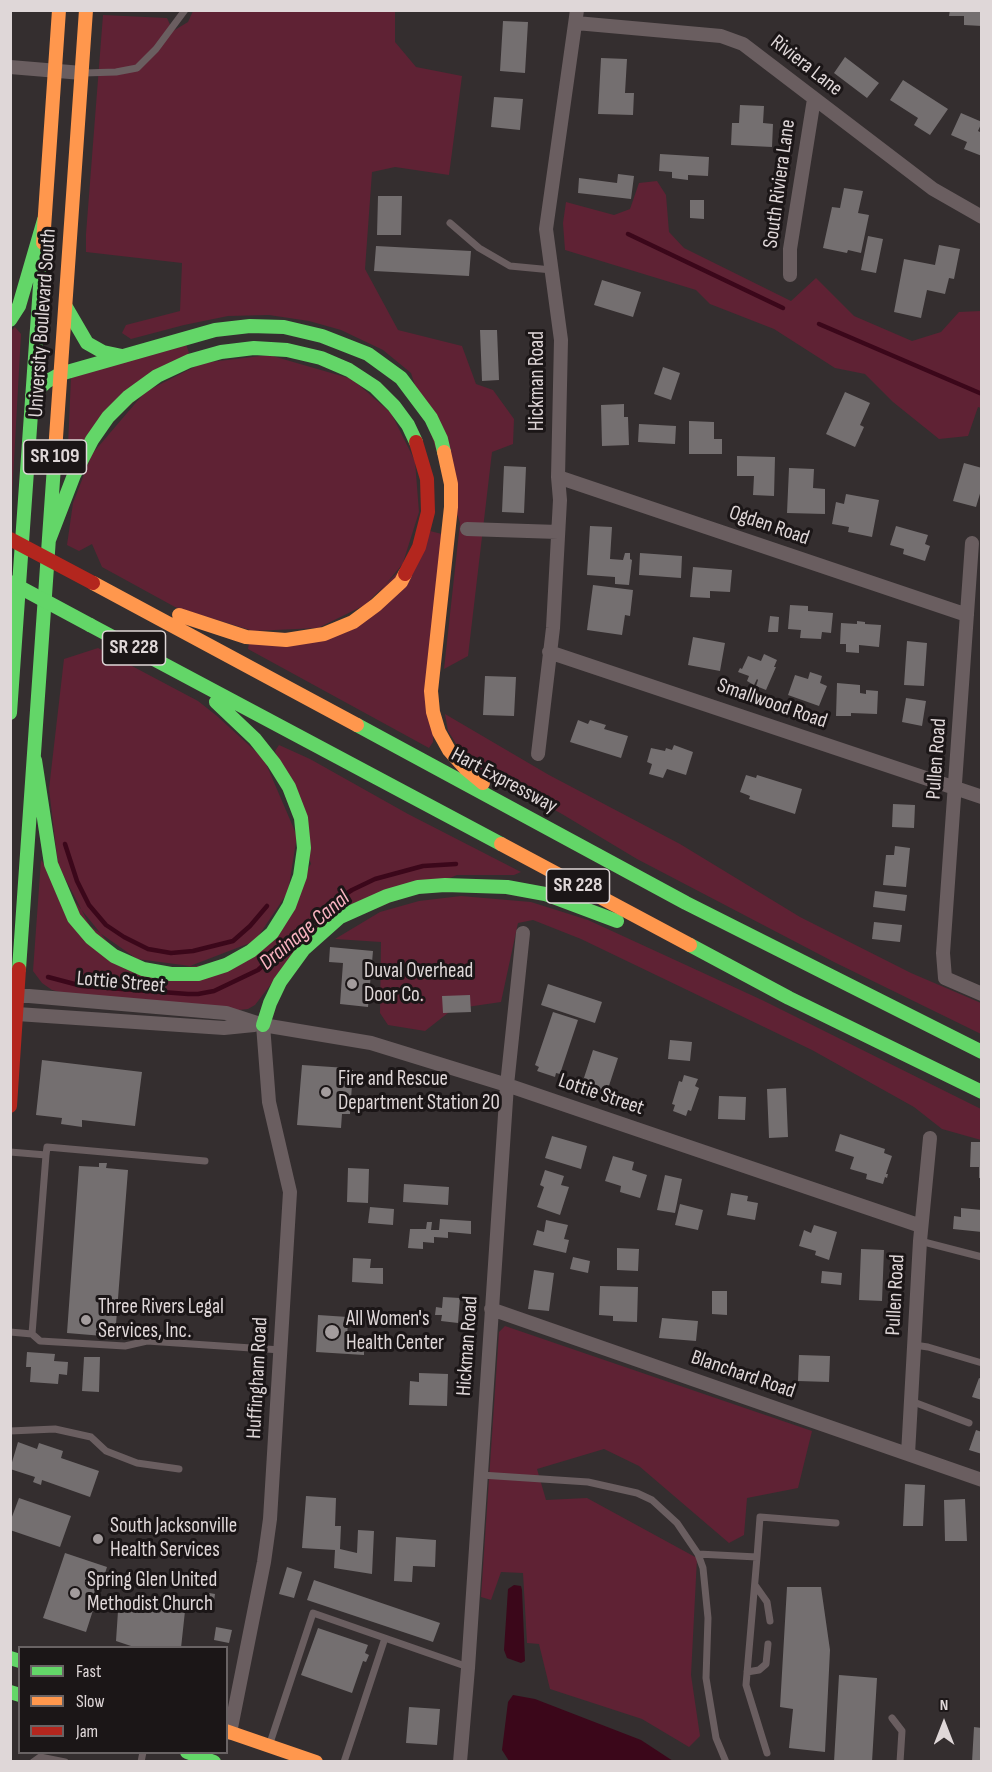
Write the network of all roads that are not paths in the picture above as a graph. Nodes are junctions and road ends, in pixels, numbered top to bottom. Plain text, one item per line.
1 (59, 10) edge
2 (86, 10) edge
3 (185, 10) edge
4 (577, 16) edge
5 (10, 67) edge
6 (54, 70) junction
7 (81, 73) junction
8 (814, 99) junction
9 (981, 218) edge
10 (44, 219) junction
11 (450, 223) dead end
12 (552, 270) junction
13 (790, 275) dead end
14 (66, 307) junction
15 (10, 320) edge
16 (122, 356) junction
17 (60, 374) junction
18 (32, 395) junction
19 (558, 477) junction
20 (467, 529) dead end
21 (558, 532) junction
22 (10, 539) edge
23 (49, 540) junction
24 (972, 543) dead end
25 (10, 582) edge
26 (93, 583) junction
27 (967, 615) junction
28 (549, 652) junction
29 (179, 671) junction
30 (10, 713) edge
31 (538, 754) dead end
32 (35, 760) junction
33 (956, 788) junction
34 (981, 797) edge
35 (557, 834) junction
36 (523, 933) dead end
37 (720, 962) junction
38 (981, 994) edge
39 (14, 996) edge
40 (14, 1012) edge
41 (262, 1025) junction
42 (981, 1052) edge
43 (507, 1085) junction
44 (981, 1092) edge
45 (10, 1106) edge
46 (930, 1137) dead end
47 (10, 1152) edge
48 (46, 1155) junction
49 (206, 1161) dead end
50 (921, 1226) junction
51 (920, 1241) junction
52 (981, 1257) edge
53 (491, 1309) junction
54 (10, 1332) edge
55 (32, 1334) junction
56 (914, 1345) junction
57 (281, 1350) junction
58 (981, 1363) edge
59 (911, 1401) junction
60 (969, 1424) dead end
61 (10, 1431) edge
62 (908, 1454) junction
63 (179, 1469) dead end
64 (481, 1475) junction
65 (981, 1480) edge
66 (836, 1523) dead end
67 (698, 1554) junction
68 (758, 1557) junction
69 (755, 1585) junction
70 (770, 1621) dead end
71 (385, 1638) junction
72 (768, 1644) dead end
73 (468, 1668) junction
74 (747, 1672) junction
75 (892, 1719) dead end
76 (228, 1732) edge
77 (269, 1746) junction
78 (767, 1753) dead end
79 (193, 1754) edge
80 (33, 1761) edge
81 (65, 1761) edge
82 (214, 1761) edge
83 (316, 1761) edge
84 (345, 1761) edge
85 (460, 1761) edge
86 (726, 1761) edge
87 (900, 1761) edge

1 - 6 main road, University Boulevard South / SR 109
2 - 7 main road, University Boulevard South / SR 109
3 - 7 lane
4 - 8 street, Riviera Lane
4 - 12 street, Hickman Road
5 - 6 street
6 - 7 street
6 - 10 main road, University Boulevard South / SR 109
7 - 14 main road, University Boulevard South / SR 109
8 - 9 street, Riviera Lane
8 - 13 street, South Riviera Lane
10 - 15 main road
10 - 18 main road, University Boulevard South / SR 109
11 - 12 lane
12 - 19 street, Hickman Road
14 - 16 main road
14 - 17 main road, University Boulevard South / SR 109
16 - 17 main road
16 - 35 main road
17 - 18 main road
17 - 23 main road, University Boulevard South / SR 109
18 - 30 main road, University Boulevard South / SR 109
19 - 21 street, Hickman Road
19 - 27 street, Ogden Road
20 - 21 street
21 - 28 street, Hickman Road
22 - 26 main road, Hart Expressway / SR 228, bridge
23 - 26 main road
23 - 32 main road, University Boulevard South / SR 109
24 - 27 street, Pullen Road
25 - 29 main road, SR 228, bridge
26 - 35 main road, Hart Expressway / SR 228
27 - 33 street, Pullen Road
28 - 31 street, Hickman Road
28 - 33 street, Smallwood Road
29 - 32 main road
29 - 37 main road, SR 228
32 - 39 main road, University Boulevard South / SR 109
33 - 34 street, Smallwood Road
33 - 38 street, Pullen Road
35 - 42 main road, Hart Expressway / SR 228
36 - 43 street, Hickman Road
37 - 41 main road
37 - 44 main road, SR 228
39 - 40 main road, University Boulevard South / SR 109
39 - 41 street, Lottie Street
40 - 41 street, Lottie Street
40 - 45 main road, University Boulevard South / SR 109
41 - 43 street, Lottie Street
41 - 57 street, Huffingham Road
43 - 50 street, Lottie Street
43 - 53 street, Hickman Road
46 - 50 street, Pullen Road
47 - 48 lane
48 - 49 lane
48 - 55 lane
50 - 51 street, Pullen Road
51 - 52 lane
51 - 56 street, Pullen Road
53 - 62 street, Blanchard Road
53 - 64 street, Hickman Road
54 - 55 lane
55 - 57 lane
56 - 58 lane
56 - 59 street, Pullen Road
57 - 76 street, Huffingham Road
59 - 60 lane
59 - 62 street, Pullen Road
61 - 63 lane
62 - 65 street, Blanchard Road
64 - 67 lane
64 - 73 street, Hickman Road
66 - 68 lane
67 - 68 lane
67 - 86 lane
68 - 69 lane
69 - 70 lane
69 - 74 lane
71 - 73 lane
71 - 77 lane
71 - 84 lane
72 - 74 lane
73 - 85 street, Hickman Road
74 - 78 lane
75 - 87 lane
76 - 77 main road
77 - 83 main road
79 - 82 main road
80 - 81 lane

